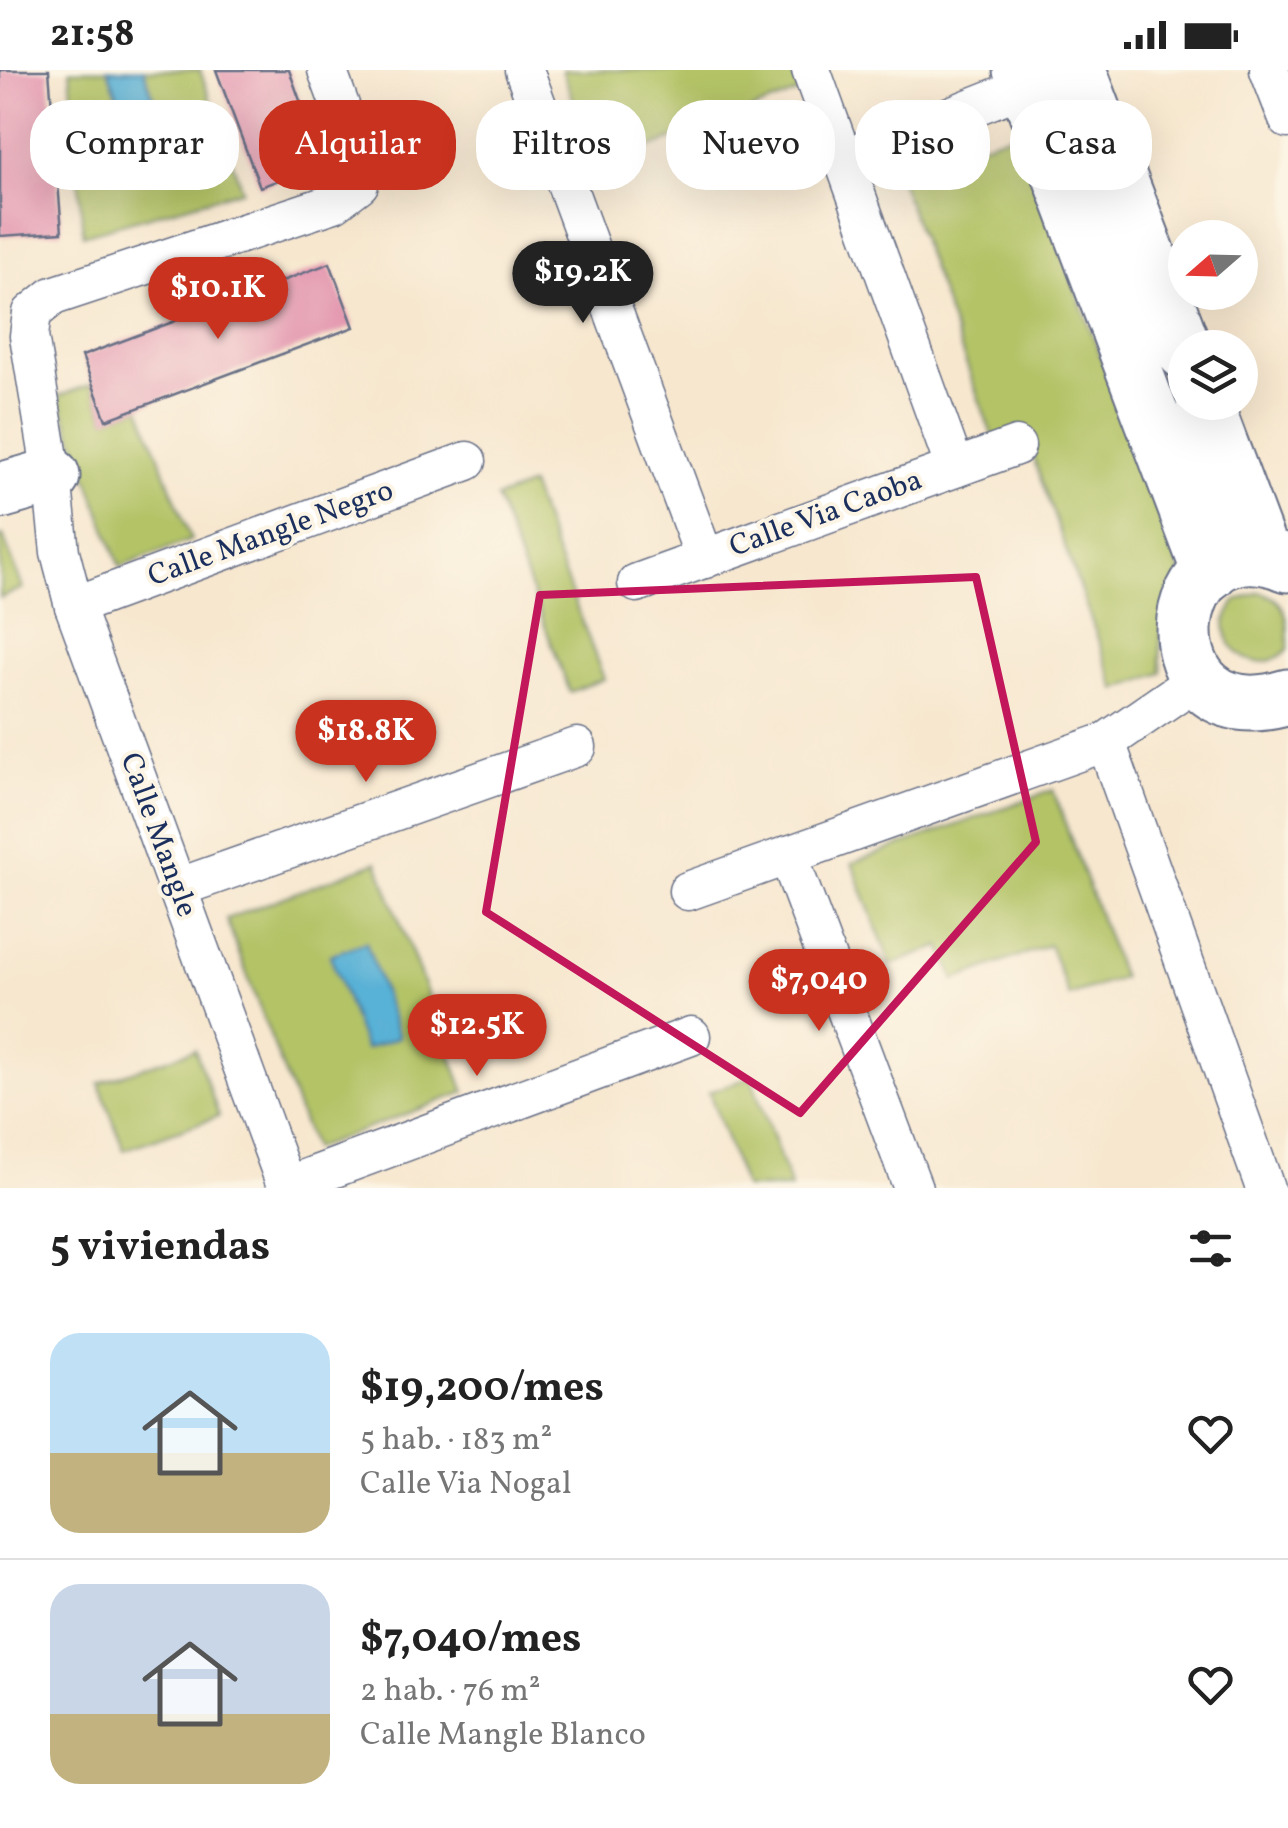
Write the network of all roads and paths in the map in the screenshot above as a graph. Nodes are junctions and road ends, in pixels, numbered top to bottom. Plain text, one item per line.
1 (327, 70) edge
2 (524, 70) edge
3 (811, 70) edge
4 (1078, 70) edge
5 (1269, 70) edge
6 (1038, 75) edge
7 (1288, 119) edge
8 (844, 158) junction
9 (1177, 330) edge
10 (1212, 420) edge
11 (1016, 446) dead end
12 (467, 461) dead end
13 (955, 468) junction
14 (52, 476) junction
15 (0, 491) edge
16 (705, 559) junction
17 (1275, 560) edge
18 (1210, 572) junction
19 (637, 583) dead end
20 (74, 606) junction
21 (1199, 678) junction
22 (1288, 698) edge
23 (1106, 742) junction
24 (577, 746) dead end
25 (788, 856) junction
26 (177, 888) junction
27 (688, 890) dead end
28 (691, 1036) dead end
29 (287, 1187) edge
30 (914, 1188) edge
31 (1265, 1188) edge

1 - 14 street, Calle Mangle
2 - 16 street
3 - 8 street
4 - 9 street
5 - 7 street
6 - 8 street
6 - 18 street
8 - 13 street
10 - 17 street
11 - 13 street, Calle Via Caoba
12 - 20 street, Calle Mangle Negro
13 - 16 street, Calle Via Caoba
14 - 15 street
14 - 20 street, Calle Mangle
16 - 19 street, Calle Via Caoba
17 - 18 street
18 - 21 street
20 - 26 street, Calle Mangle
21 - 22 street
21 - 23 street
23 - 25 street
23 - 31 street
24 - 26 street
25 - 27 street
25 - 30 street
26 - 29 street, Calle Mangle
28 - 29 street

